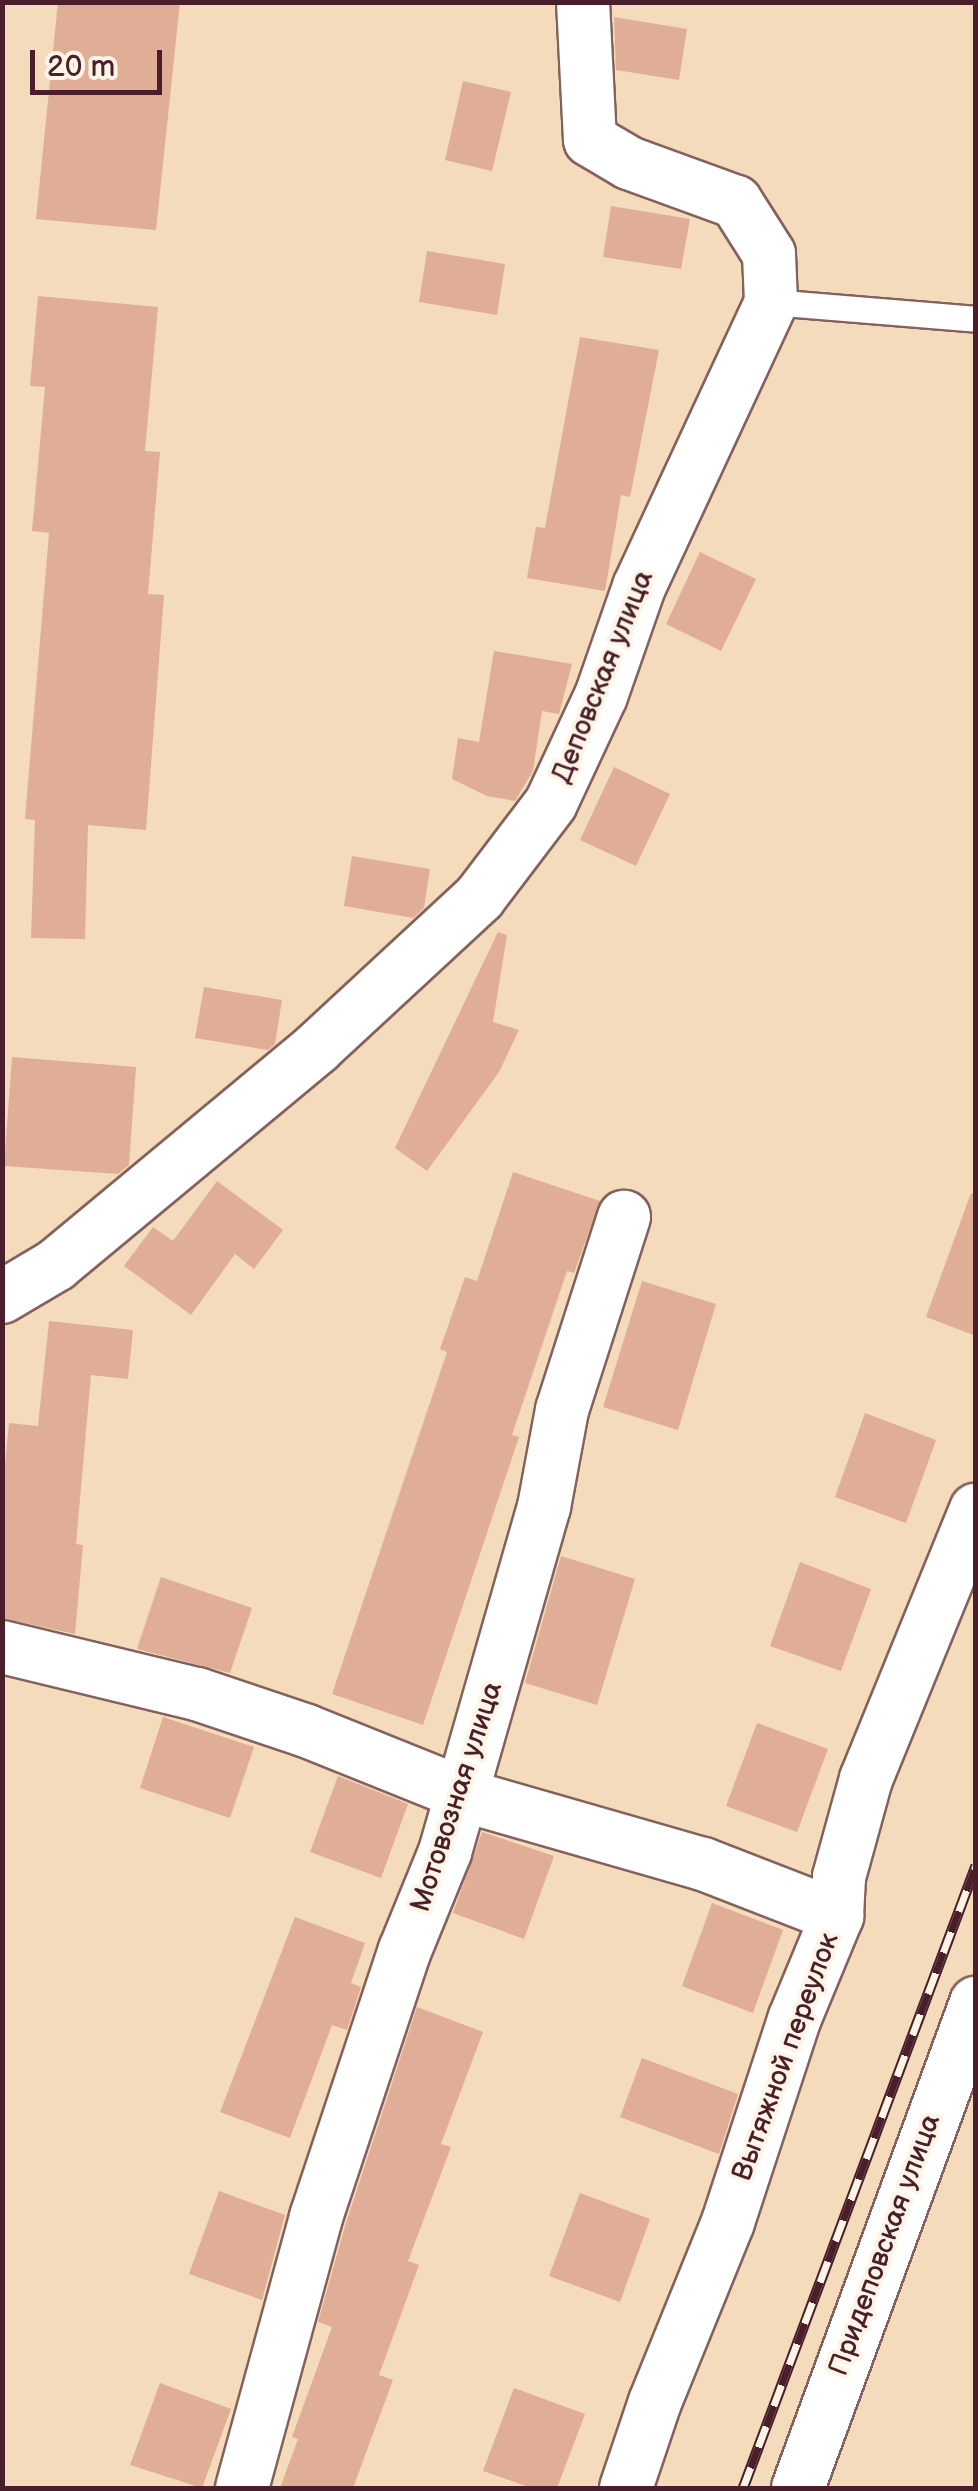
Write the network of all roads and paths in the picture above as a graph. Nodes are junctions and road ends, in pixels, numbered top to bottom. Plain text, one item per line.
1 (584, 2) edge
2 (771, 302) junction
3 (976, 320) edge
4 (624, 1217) dead end
5 (2, 1257) edge
6 (56, 1265) junction
7 (2, 1297) edge
8 (976, 1510) edge
9 (2, 1647) edge
10 (460, 1790) junction
11 (837, 1916) junction
12 (976, 2003) edge
13 (242, 2488) edge
14 (626, 2488) edge
15 (798, 2488) edge

1 - 2 street, Деповская улица
2 - 3 lane
2 - 6 street, Деповская улица
4 - 10 street, Мотовозная улица
5 - 6 street
6 - 7 street, Деповская улица
8 - 11 street, Вытяжной переулок
9 - 10 street
10 - 11 street
10 - 13 street, Мотовозная улица
11 - 14 street, Вытяжной переулок
12 - 15 street, Придеповская улица

